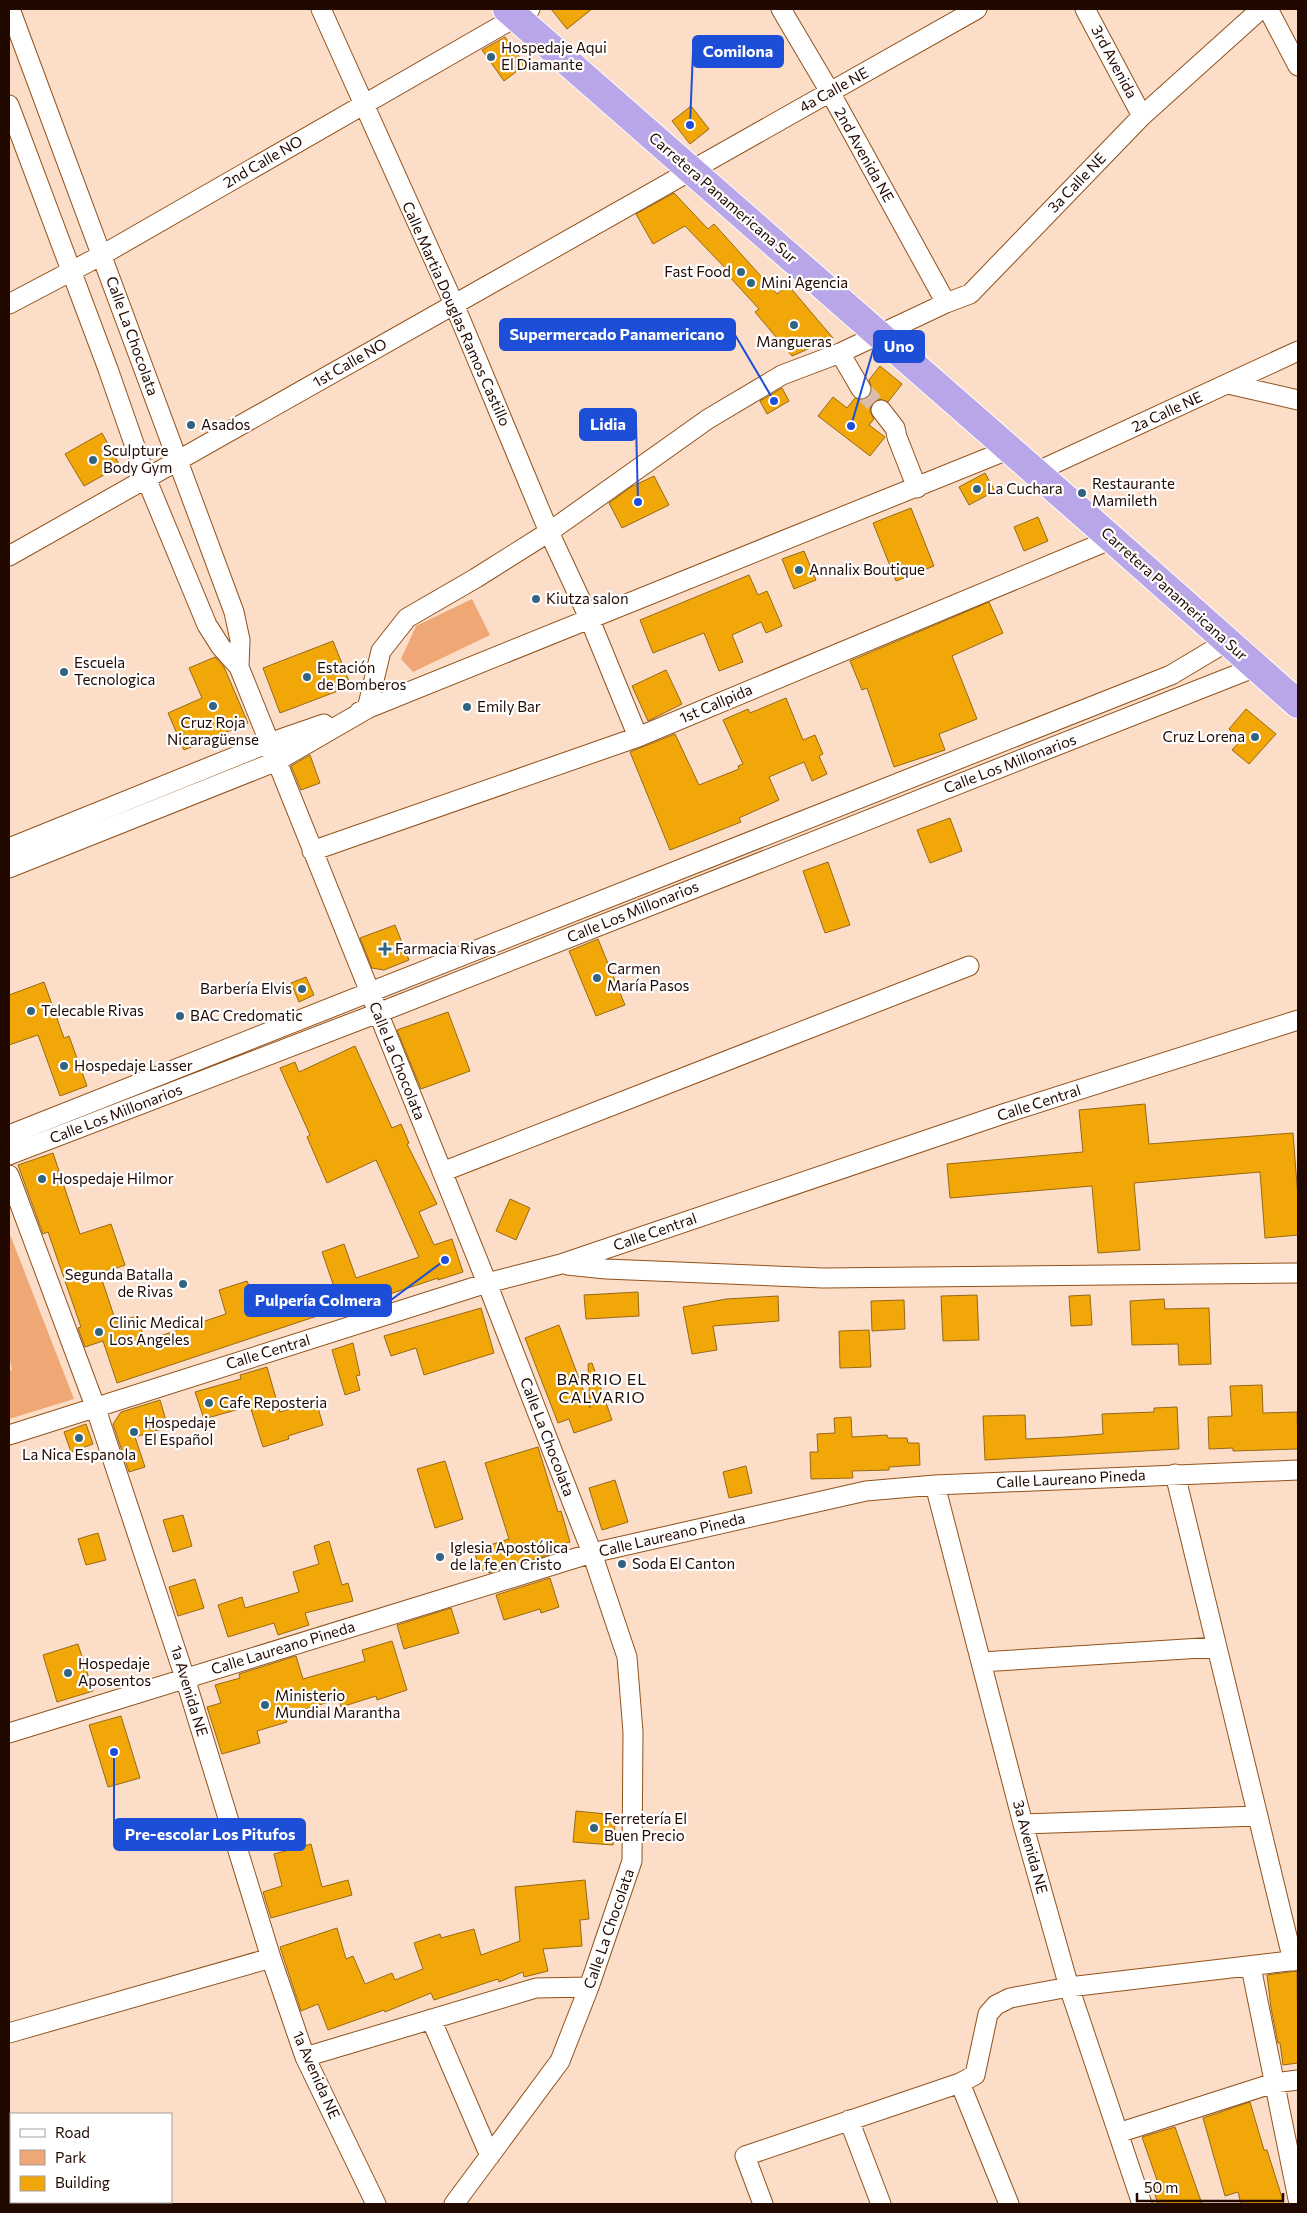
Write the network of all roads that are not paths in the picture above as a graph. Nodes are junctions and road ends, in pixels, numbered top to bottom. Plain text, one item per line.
1 (10, 9) edge
2 (321, 9) edge
3 (781, 9) edge
4 (977, 9) edge
5 (1085, 9) edge
6 (1261, 9) edge
7 (1268, 9) edge
8 (518, 11) edge
9 (1298, 66) edge
10 (830, 92) junction
11 (363, 105) junction
12 (9, 106) edge
13 (1142, 116) junction
14 (690, 169) junction
15 (102, 254) junction
16 (71, 271) junction
17 (946, 303) junction
18 (9, 304) edge
19 (454, 304) junction
20 (880, 335) junction
21 (1298, 351) edge
22 (840, 353) junction
23 (1228, 384) junction
24 (861, 390) tunnel mouth
25 (1298, 400) edge
26 (881, 410) tunnel mouth
27 (1010, 449) junction
28 (178, 461) junction
29 (1036, 472) junction
30 (146, 478) junction
31 (917, 488) junction
32 (549, 532) junction
33 (1112, 539) junction
34 (9, 556) edge
35 (590, 620) junction
36 (1228, 642) junction
37 (239, 667) junction
38 (1256, 667) junction
39 (1298, 704) edge
40 (367, 709) junction
41 (638, 737) junction
42 (269, 743) junction
43 (277, 762) junction
44 (9, 848) edge
45 (312, 851) junction
46 (9, 868) edge
47 (970, 966) dead end
48 (370, 992) junction
49 (378, 1013) junction
50 (1298, 1020) edge
51 (9, 1135) edge
52 (9, 1155) edge
53 (442, 1172) junction
54 (9, 1175) edge
55 (561, 1264) junction
56 (1298, 1273) edge
57 (487, 1283) junction
58 (95, 1406) junction
59 (9, 1435) edge
60 (1298, 1470) edge
61 (1175, 1474) junction
62 (935, 1486) junction
63 (592, 1553) junction
64 (1216, 1647) junction
65 (981, 1662) junction
66 (185, 1678) junction
67 (9, 1733) edge
68 (1258, 1816) junction
69 (1023, 1824) junction
70 (271, 1958) junction
71 (1296, 1960) edge
72 (1251, 1967) junction
73 (589, 1987) junction
74 (1069, 1987) junction
75 (431, 2019) junction
76 (9, 2032) edge
77 (305, 2057) junction
78 (1298, 2080) edge
79 (960, 2083) junction
80 (1274, 2083) junction
81 (849, 2120) junction
82 (1118, 2134) junction
83 (490, 2156) junction
84 (1296, 2180) edge
85 (1298, 2199) edge
86 (376, 2204) edge
87 (454, 2204) edge
88 (764, 2204) edge
89 (881, 2204) edge
90 (1009, 2204) edge
91 (1142, 2204) edge

1 - 15 street, Calle La Chocolata
2 - 11 street, Calle Martia Douglas Ramos Castillo
3 - 10 street, 2nd Avenida NE
4 - 10 street, 4a Calle NE
5 - 13 street, 3rd Avenida
6 - 13 street, 3a Calle NE
7 - 9 street
8 - 11 street, 2nd Calle NO
8 - 14 highway, Carretera Panamericana Sur
10 - 14 street, 4a Calle NE
10 - 17 street, 2nd Avenida NE
11 - 15 street, 2nd Calle NO
11 - 19 street, Calle Martia Douglas Ramos Castillo
12 - 16 street, Calle La Chocolata
13 - 17 street, 3a Calle NE
14 - 19 street, 1st Calle NO
14 - 20 highway, Carretera Panamericana Sur
15 - 16 street, 2nd Calle NO
15 - 28 street, Calle La Chocolata
16 - 18 street, 2nd Calle NO
16 - 30 street, Calle La Chocolata
17 - 20 street, 3a Calle NE
19 - 28 street, 1st Calle NO
19 - 32 street, Calle Martia Douglas Ramos Castillo
20 - 22 street, 3a Calle NE
20 - 27 highway, Carretera Panamericana Sur
21 - 23 street, 2a Calle NE
22 - 24 street
22 - 32 street, 3a Calle NE
23 - 25 street
23 - 29 street, 2a Calle NE
26 - 31 street
27 - 29 highway, Carretera Panamericana Sur
27 - 31 street
28 - 30 street, 1st Calle NO
28 - 37 street, Calle La Chocolata
29 - 33 highway, Carretera Panamericana Sur
30 - 34 street, 1st Calle NO
30 - 37 street, Calle La Chocolata
31 - 35 street
32 - 35 street, Calle Martia Douglas Ramos Castillo
32 - 40 street, 3a Calle NE
33 - 36 highway, Carretera Panamericana Sur
33 - 41 street, 1st Callpida
35 - 40 street
35 - 41 street, Calle Martia Douglas Ramos Castillo
36 - 38 highway, Carretera Panamericana Sur
36 - 48 street, Calle Los Millonarios
37 - 42 street, Calle La Chocolata
38 - 39 highway, Carretera Panamericana Sur
38 - 49 street, Calle Los Millonarios
40 - 42 street
40 - 43 street
41 - 45 street, 1st Callpida
42 - 43 street, Calle La Chocolata
42 - 44 street
43 - 45 street, Calle La Chocolata
43 - 46 street
45 - 48 street, Calle La Chocolata
47 - 53 street
48 - 49 street, Calle La Chocolata
48 - 51 street, Calle Los Millonarios
49 - 52 street, Calle Los Millonarios
49 - 53 street, Calle La Chocolata
50 - 55 street, Calle Central
53 - 57 street, Calle La Chocolata
54 - 58 street, 1a Avenida NE
55 - 56 street
55 - 57 street, Calle Central
57 - 58 street, Calle Central
57 - 63 street, Calle La Chocolata
58 - 59 street, Calle Central
58 - 66 street, 1a Avenida NE
60 - 61 street, Calle Laureano Pineda
61 - 62 street, Calle Laureano Pineda
61 - 64 street
62 - 63 street, Calle Laureano Pineda
62 - 65 street, 3a Avenida NE
63 - 66 street, Calle Laureano Pineda
63 - 73 street, Calle La Chocolata
64 - 65 street
64 - 68 street
65 - 69 street, 3a Avenida NE
66 - 67 street, Calle Laureano Pineda
66 - 70 street, 1a Avenida NE
68 - 69 street
68 - 71 street
69 - 74 street, 3a Avenida NE
70 - 76 street
70 - 77 street, 1a Avenida NE
71 - 72 street
72 - 74 street
72 - 80 street
73 - 75 street
73 - 83 street, Calle La Chocolata
74 - 79 street
74 - 82 street, 3a Avenida NE
75 - 77 street
75 - 83 street
77 - 86 street, 1a Avenida NE
78 - 80 street
79 - 81 street
79 - 90 street
80 - 82 street
80 - 84 street
81 - 88 street
81 - 89 street
82 - 91 street, 3a Avenida NE
83 - 87 street, Calle La Chocolata
84 - 85 street

